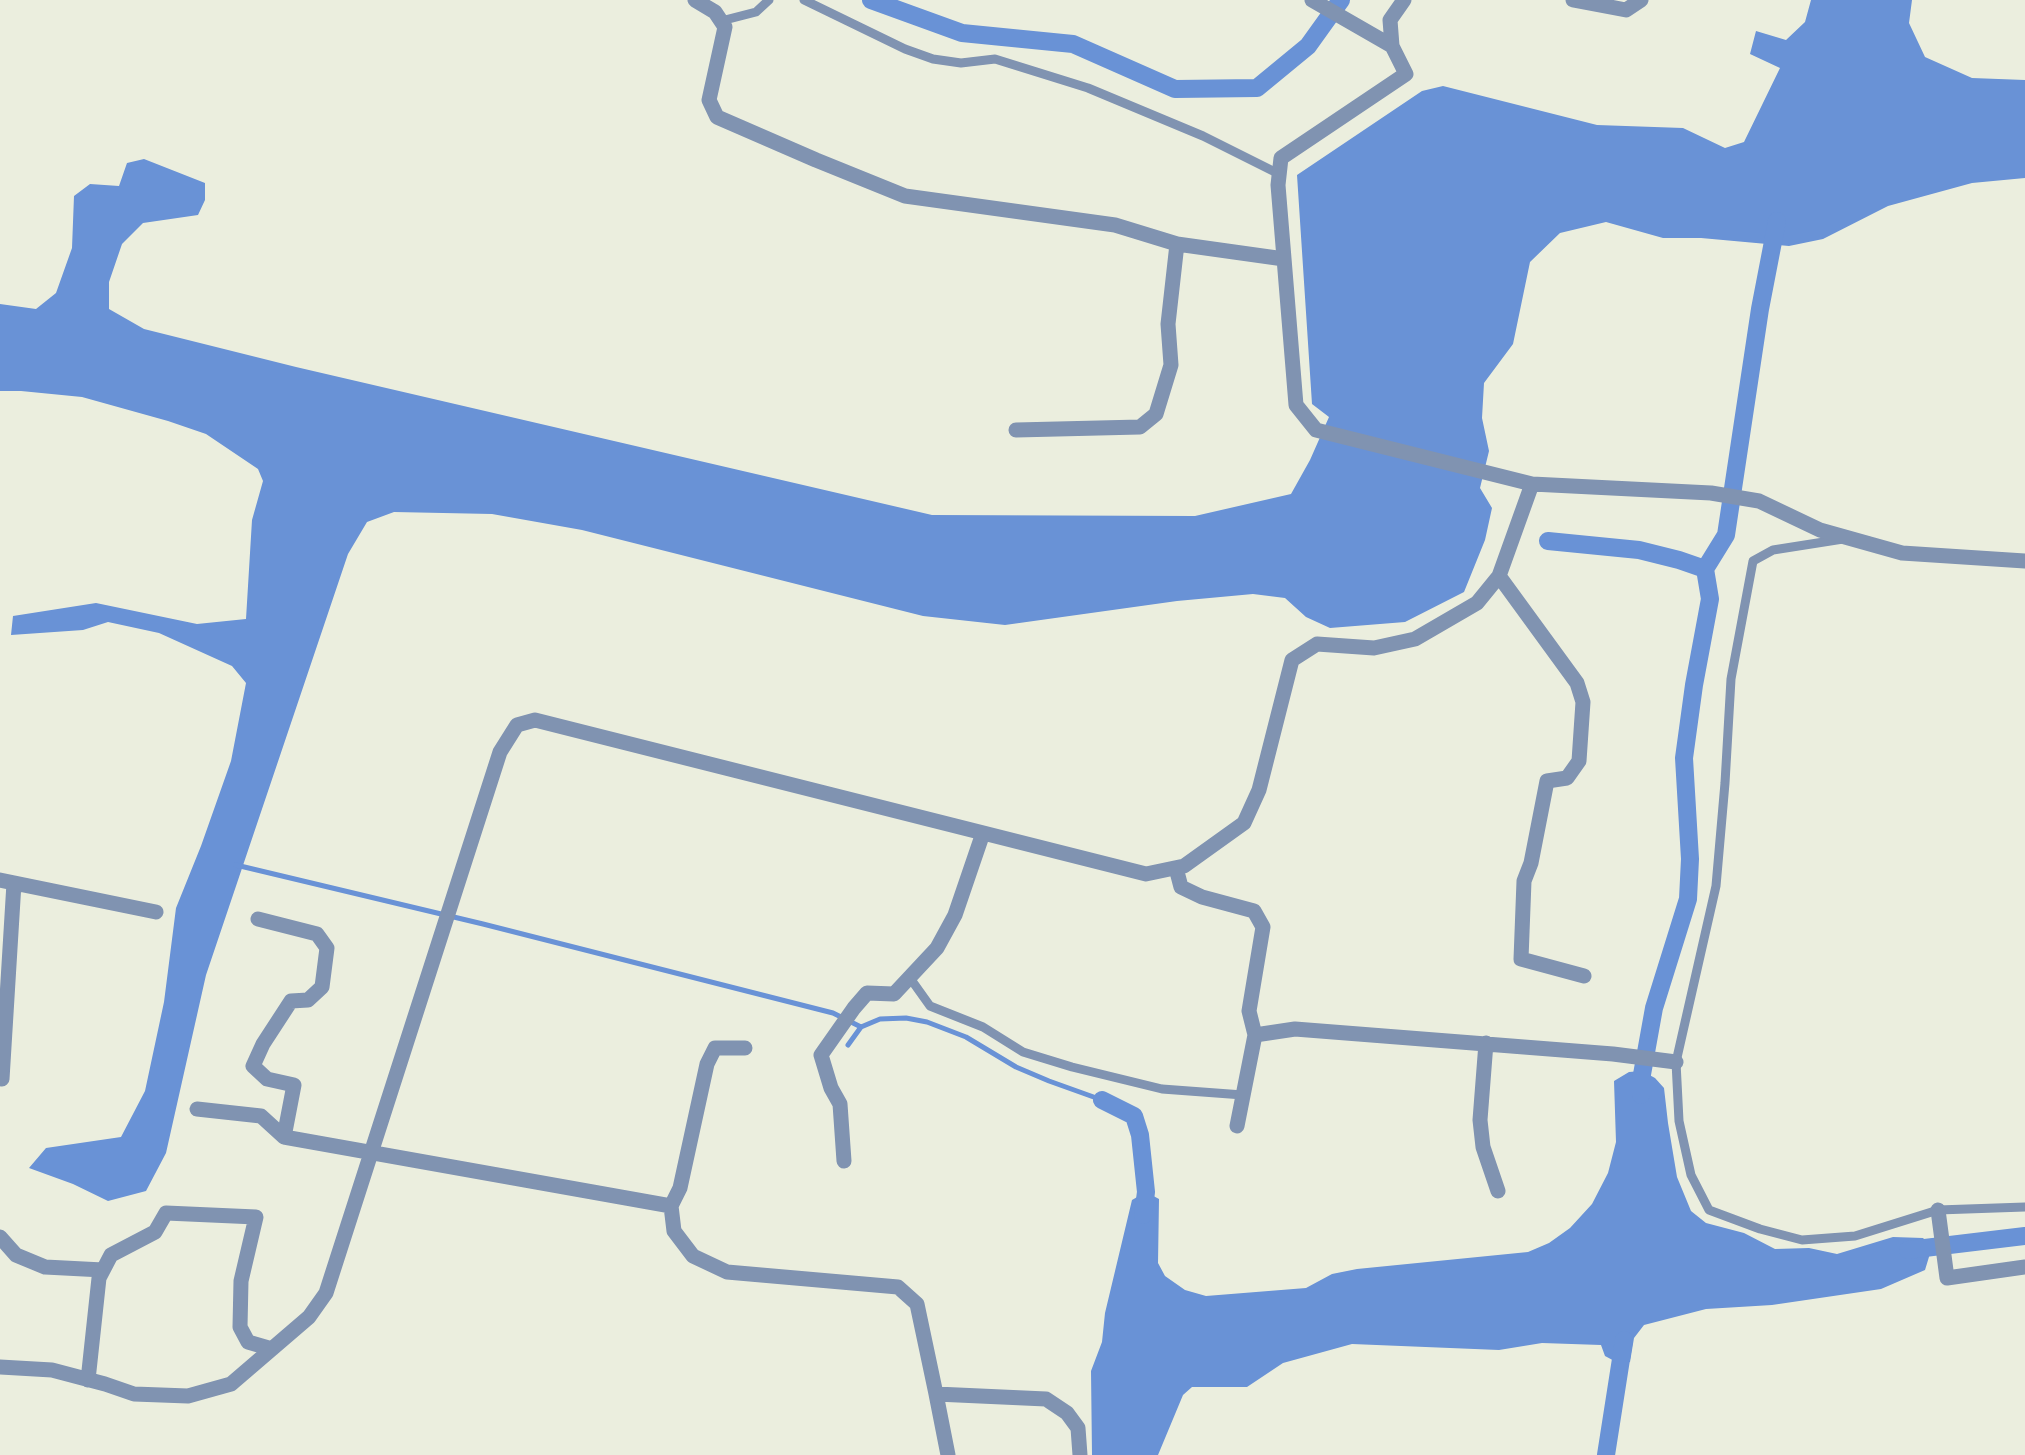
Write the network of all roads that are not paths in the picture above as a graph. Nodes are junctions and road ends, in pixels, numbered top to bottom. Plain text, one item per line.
1 (695, 0) edge
2 (769, 0) edge
3 (804, 0) edge
4 (1312, 0) edge
5 (1404, 0) edge
6 (1573, 0) edge
7 (1641, 0) edge
8 (721, 21) junction
9 (1392, 46) junction
10 (1279, 174) junction
11 (1177, 244) junction
12 (1284, 259) junction
13 (1016, 430) dead end
14 (1532, 484) junction
15 (1848, 538) junction
16 (2025, 561) edge
17 (1499, 576) junction
18 (983, 833) junction
19 (1176, 868) junction
20 (7, 882) edge
21 (156, 912) dead end
22 (258, 919) dead end
23 (1584, 976) dead end
24 (910, 978) junction
25 (1255, 1035) junction
26 (1486, 1043) junction
27 (745, 1048) dead end
28 (1676, 1062) junction
29 (2, 1079) dead end
30 (1243, 1095) junction
31 (197, 1108) dead end
32 (1237, 1126) dead end
33 (284, 1137) junction
34 (372, 1153) junction
35 (844, 1161) dead end
36 (1498, 1191) dead end
37 (671, 1206) junction
38 (2025, 1207) edge
39 (1938, 1211) junction
40 (0, 1237) edge
41 (2025, 1267) edge
42 (103, 1270) junction
43 (272, 1349) junction
44 (0, 1367) edge
45 (88, 1380) junction
46 (936, 1394) junction
47 (948, 1455) edge
48 (1080, 1455) edge

1 - 8 street
2 - 8 lane
3 - 10 lane
4 - 9 street
5 - 9 street
6 - 7 street
8 - 11 street
9 - 10 street
10 - 12 street
11 - 12 street
11 - 13 street
12 - 14 street
14 - 15 street
14 - 17 street
15 - 16 street
15 - 28 lane
17 - 19 street
17 - 23 street
18 - 19 street
18 - 24 street
18 - 34 street
19 - 25 street
20 - 21 street
20 - 29 street
22 - 33 street
24 - 30 lane
24 - 35 street
25 - 26 street
25 - 30 street
26 - 28 street
26 - 36 street
27 - 37 street
28 - 39 lane
30 - 32 street
31 - 33 street
33 - 34 street
34 - 37 street
34 - 43 street
37 - 46 street
38 - 39 lane
39 - 41 street
40 - 42 street
42 - 43 street
42 - 45 street
43 - 45 street
44 - 45 street
46 - 47 street
46 - 48 street

